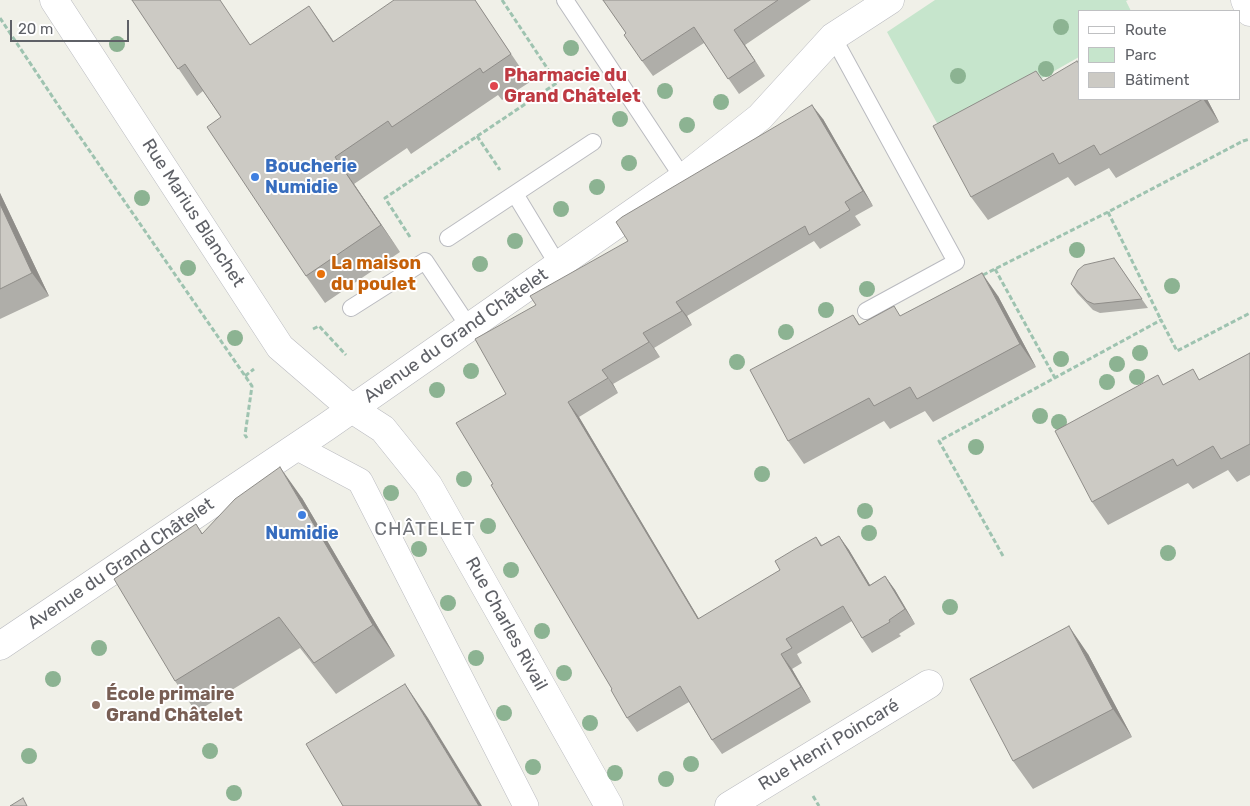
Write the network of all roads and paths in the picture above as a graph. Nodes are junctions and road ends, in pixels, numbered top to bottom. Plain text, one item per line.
1 (54, 0) edge
2 (502, 0) edge
3 (565, 0) edge
4 (890, 0) edge
5 (1245, 0) edge
6 (1250, 12) edge
7 (0, 18) edge
8 (833, 37) junction
9 (601, 54) junction
10 (556, 83) junction
11 (477, 136) junction
12 (1250, 139) edge
13 (592, 142) dead end
14 (683, 178) junction
15 (515, 194) junction
16 (1108, 212) junction
17 (448, 238) dead end
18 (425, 260) junction
19 (956, 262) junction
20 (558, 265) junction
21 (995, 269) junction
22 (351, 308) dead end
23 (866, 311) dead end
24 (1250, 313) edge
25 (1161, 320) junction
26 (469, 327) junction
27 (1054, 378) junction
28 (352, 408) junction
29 (296, 447) junction
30 (267, 466) junction
31 (1003, 556) dead end
32 (0, 646) edge
33 (929, 684) dead end
34 (526, 806) edge
35 (609, 806) edge
36 (728, 806) edge

1 - 28 street, Rue Marius Blanchet
2 - 10 path
3 - 9 lane
4 - 8 street, Avenue du Grand Châtelet
5 - 6 street
7 - 30 path
8 - 14 street, Avenue du Grand Châtelet
8 - 19 lane
9 - 10 path
9 - 14 lane
10 - 11 path
11 - 15 path
11 - 18 path
12 - 16 path
13 - 15 lane
14 - 20 street, Avenue du Grand Châtelet
15 - 17 lane
15 - 20 lane
16 - 21 path
16 - 25 path
18 - 22 lane
18 - 26 lane
19 - 21 path
19 - 23 lane
20 - 26 street, Avenue du Grand Châtelet
21 - 27 path
24 - 25 path
25 - 27 path
26 - 28 street, Avenue du Grand Châtelet
27 - 31 path
28 - 29 street, Avenue du Grand Châtelet
28 - 35 street, Rue Charles Rivail
29 - 30 street, Avenue du Grand Châtelet
29 - 34 street
30 - 32 street, Avenue du Grand Châtelet
33 - 36 street, Rue Henri Poincaré

